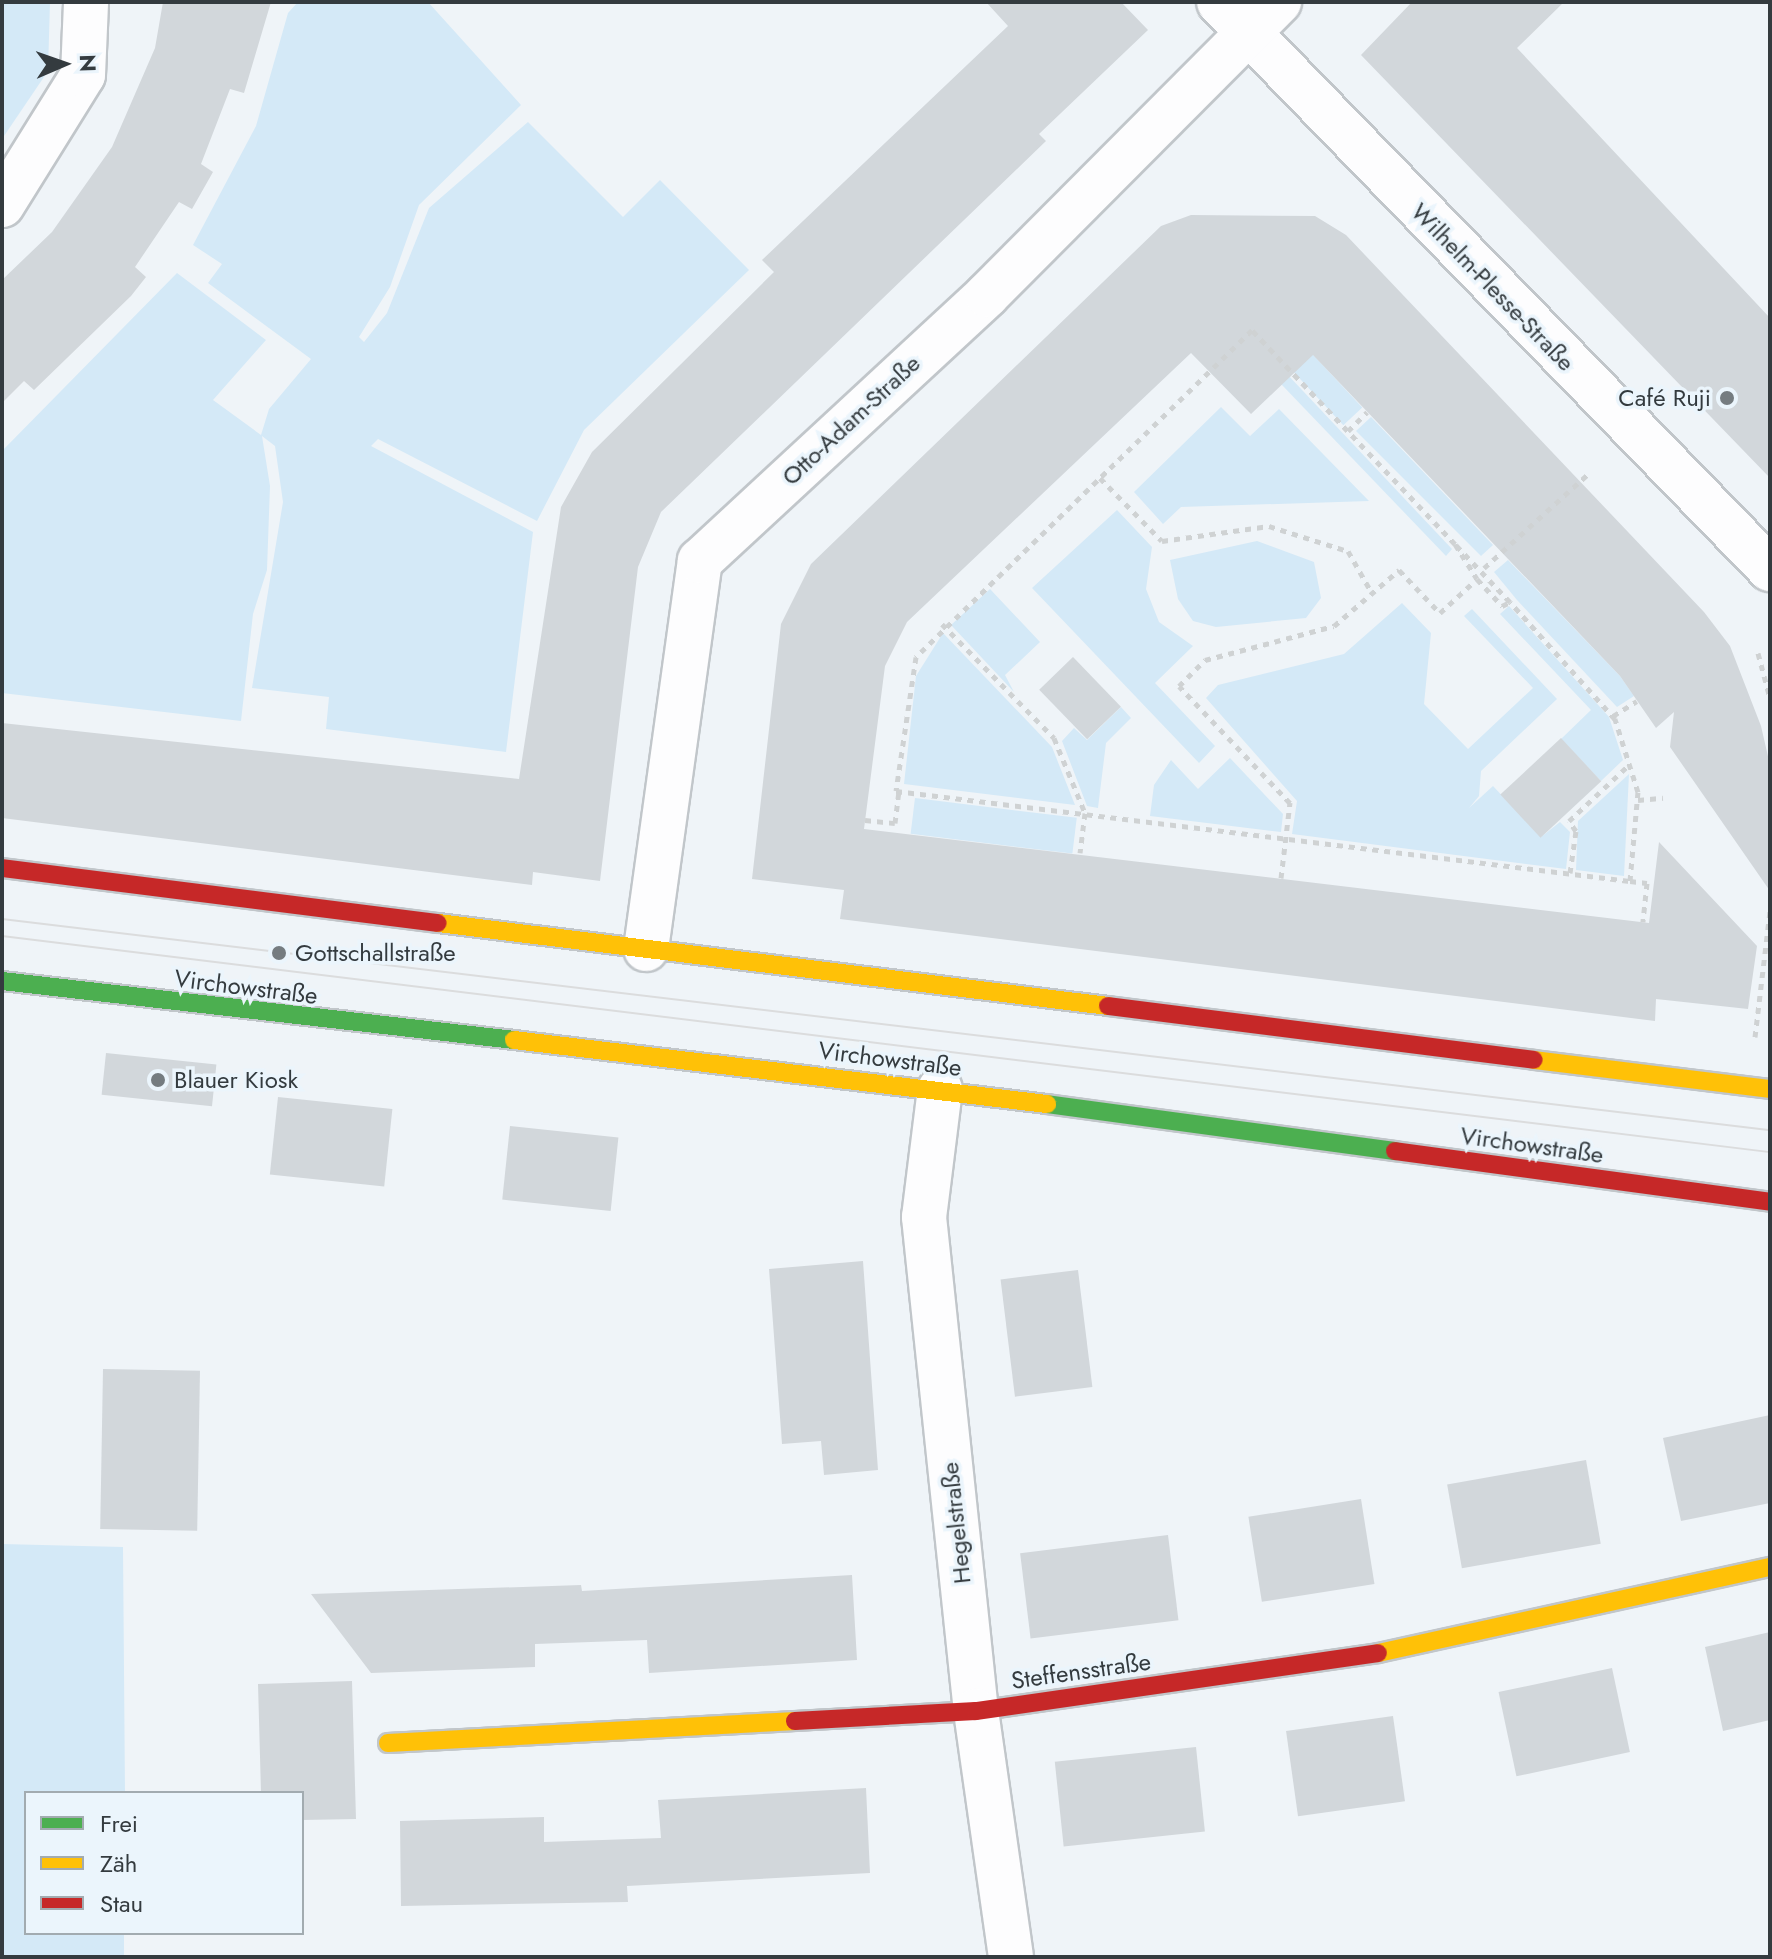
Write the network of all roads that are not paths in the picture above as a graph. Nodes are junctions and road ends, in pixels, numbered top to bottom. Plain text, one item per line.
1 (86, 2) edge
2 (1279, 2) edge
3 (1234, 17) edge
4 (2, 205) edge
5 (1770, 569) edge
6 (2, 868) edge
7 (646, 949) junction
8 (2, 981) edge
9 (940, 1089) junction
10 (1770, 1089) edge
11 (1770, 1202) edge
12 (1770, 1567) edge
13 (976, 1711) junction
14 (388, 1743) dead end
15 (1011, 1957) edge

1 - 4 street
2 - 3 street, Otto-Adam-Straße
3 - 5 street, Wilhelm-Plesse-Straße
3 - 7 street, Otto-Adam-Straße
6 - 7 main road
7 - 10 main road
8 - 9 main road, Virchowstraße
9 - 11 main road, Virchowstraße
9 - 13 street, Hegelstraße
12 - 13 main road, Steffensstraße
13 - 14 main road, Steffensstraße
13 - 15 street, Hegelstraße

